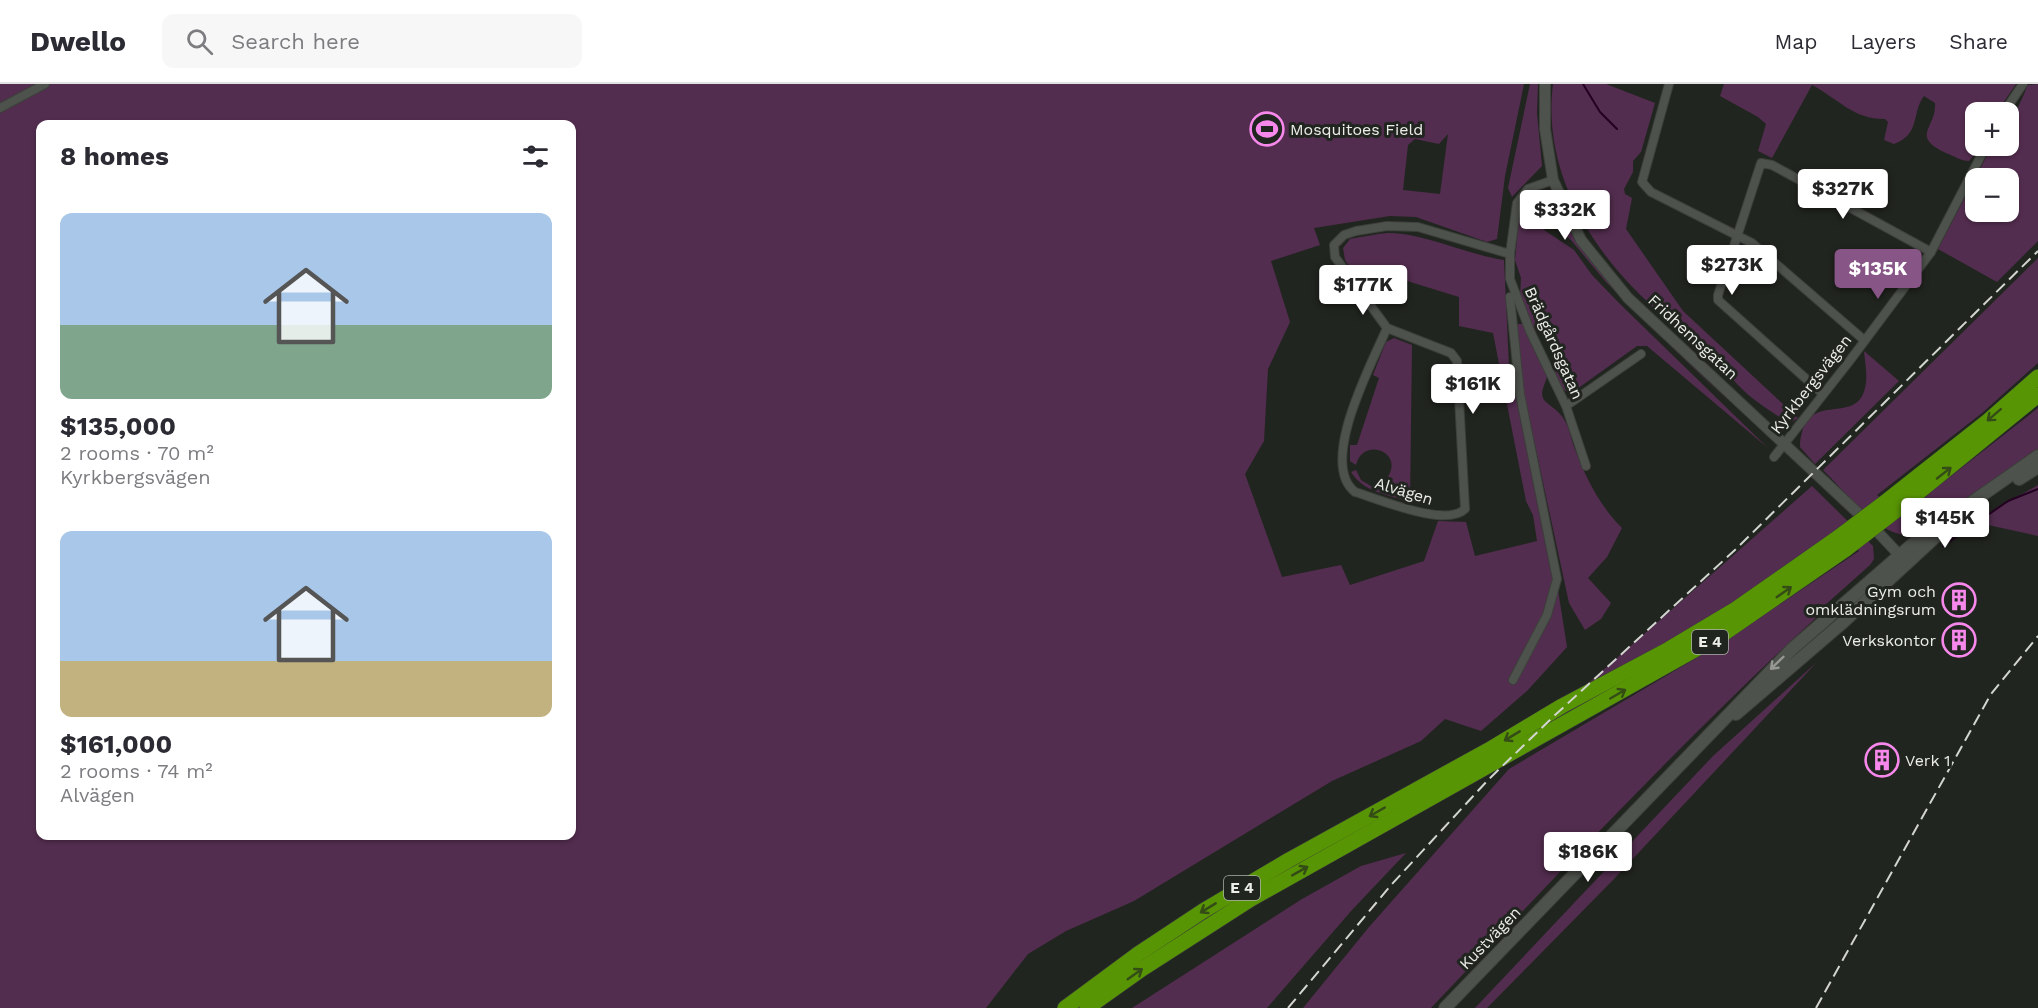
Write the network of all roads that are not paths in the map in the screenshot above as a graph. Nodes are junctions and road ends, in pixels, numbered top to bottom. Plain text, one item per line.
1 (45, 84) edge
2 (1545, 84) edge
3 (1669, 84) edge
4 (2023, 84) edge
5 (2011, 102) edge
6 (0, 108) edge
7 (1981, 156) edge
8 (1553, 180) junction
9 (1736, 236) junction
10 (1931, 252) junction
11 (1510, 254) junction
12 (1510, 297) dead end
13 (1387, 328) junction
14 (1864, 340) junction
15 (1641, 354) dead end
16 (2038, 376) edge
17 (1823, 394) junction
18 (2038, 395) edge
19 (1566, 406) junction
20 (1784, 444) junction
21 (2038, 456) edge
22 (1774, 457) dead end
23 (1586, 466) dead end
24 (2038, 467) edge
25 (1893, 505) junction
26 (1841, 544) junction
27 (1903, 559) junction
28 (1513, 680) dead end
29 (1065, 1008) edge
30 (1087, 1008) edge
31 (1445, 1008) edge

1 - 6 street
2 - 8 street, Fridhemsgatan
3 - 9 street
4 - 5 street
7 - 10 street, Kyrkbergsvägen
8 - 11 street, Brädgårdsgatan
8 - 20 street, Fridhemsgatan
9 - 10 street
9 - 14 street
9 - 17 street
10 - 14 street, Kyrkbergsvägen
11 - 13 street
11 - 19 street, Brädgårdsgatan
12 - 28 street
13 - 13 street, Alvägen
14 - 17 street, Kyrkbergsvägen
15 - 19 street
16 -> 25 highway, E 4
17 - 20 street, Kyrkbergsvägen
25 -> 18 highway, E 4
19 - 23 street, Brädgårdsgatan
20 - 22 street, Kyrkbergsvägen
20 - 27 street, Fridhemsgatan
21 - 27 main road
24 - 27 main road
25 - 26 highway, E 4, bridge
26 -> 29 highway, E 4
30 -> 26 highway, E 4
27 - 31 main road, Kustvägen

